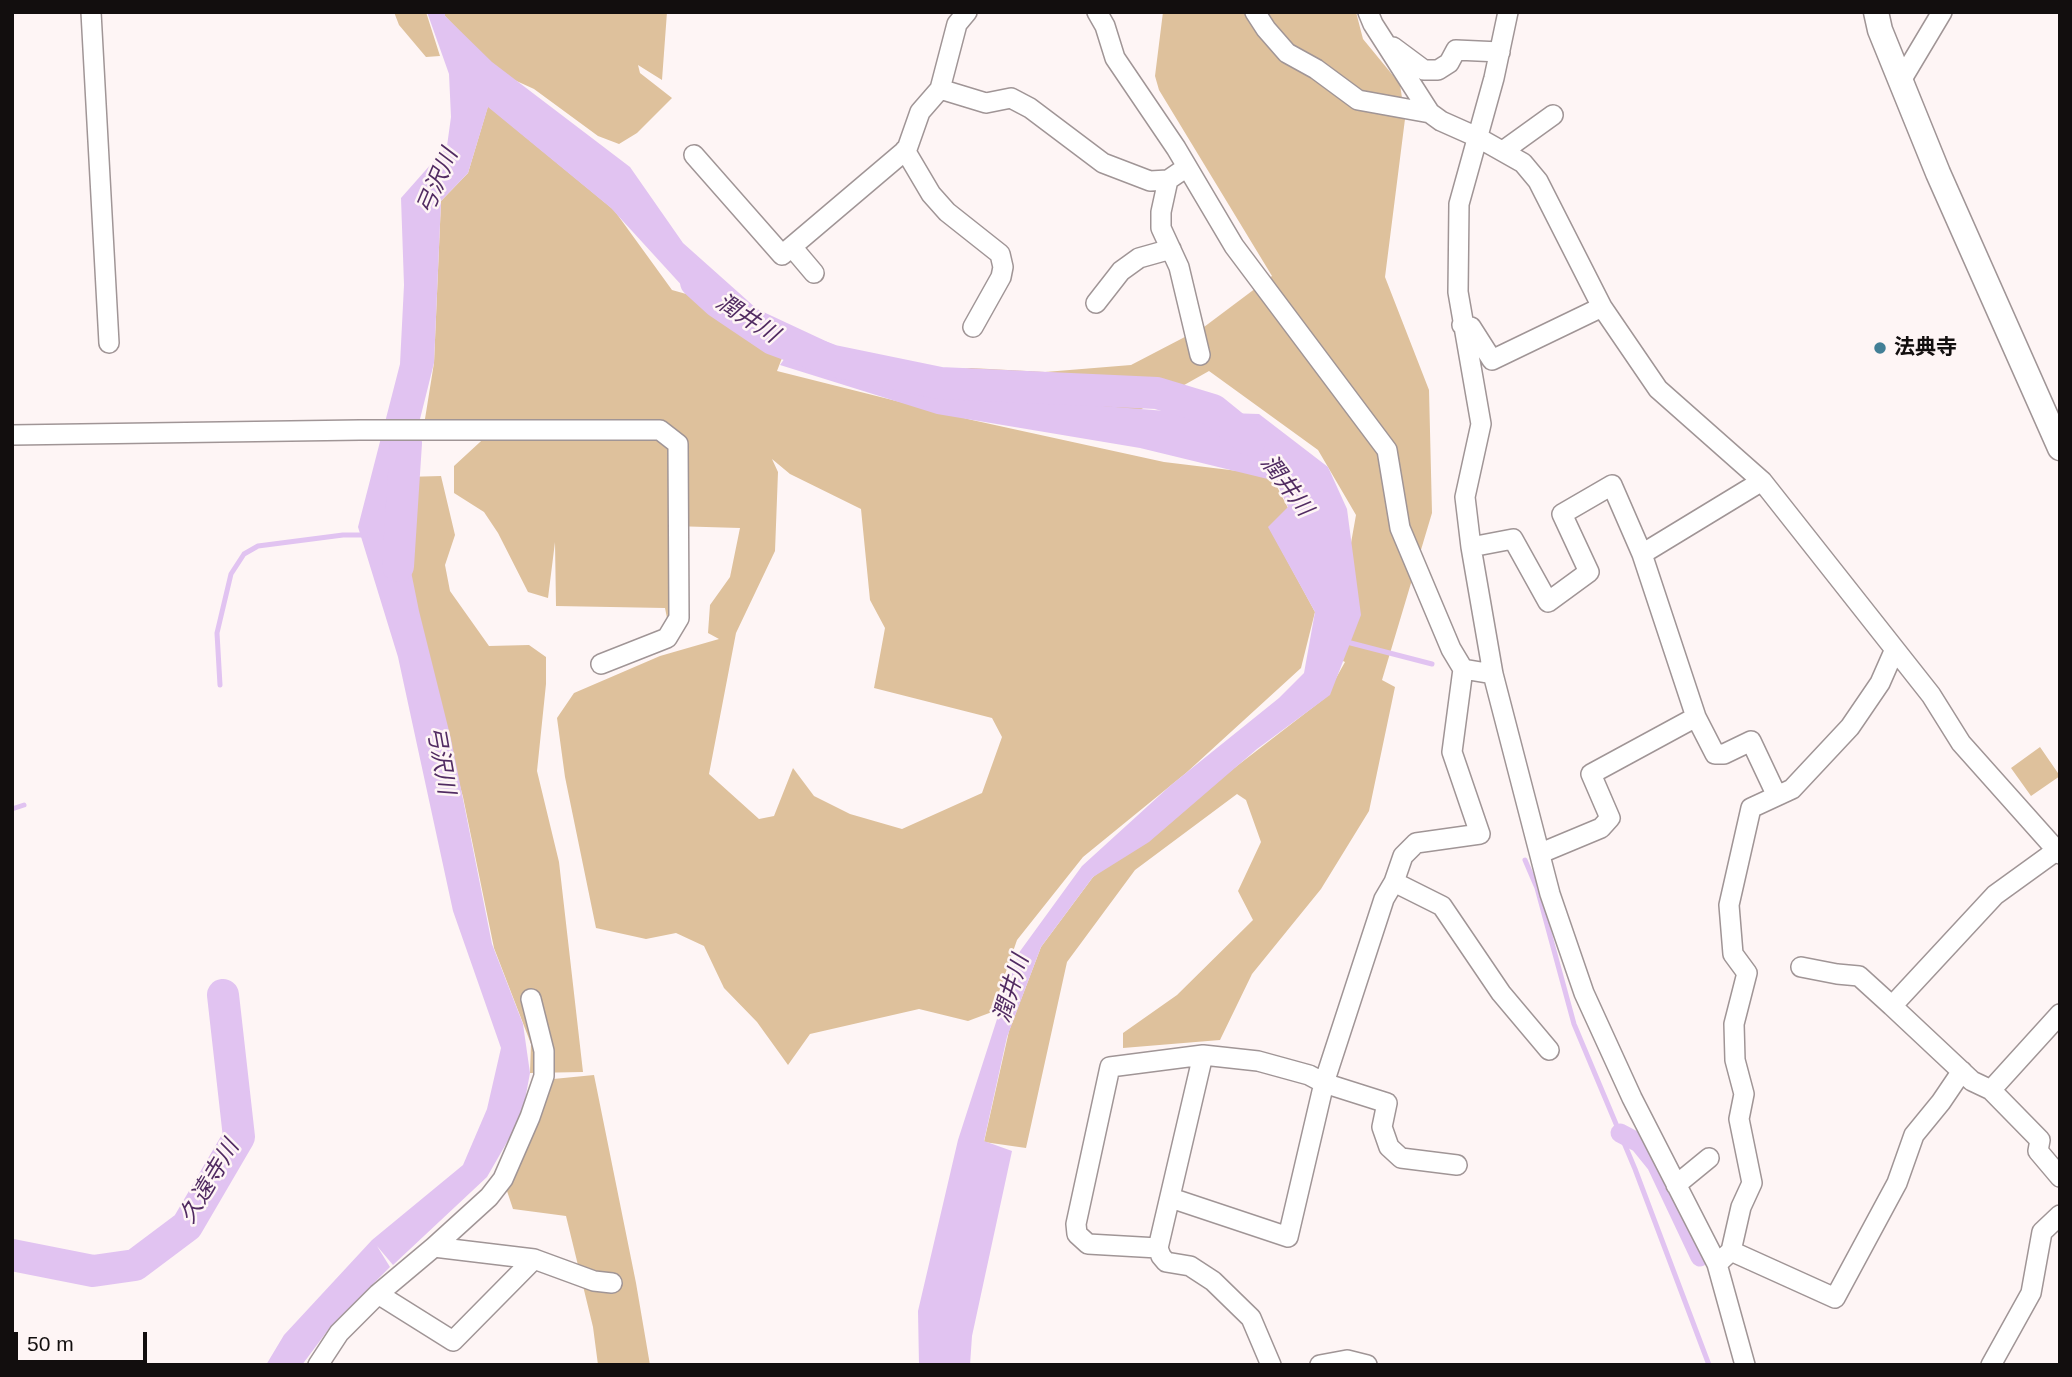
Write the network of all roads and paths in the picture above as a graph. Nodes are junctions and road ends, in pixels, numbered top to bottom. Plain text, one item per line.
1 (91, 12) edge
2 (967, 12) edge
3 (1097, 12) edge
4 (1255, 12) edge
5 (1368, 12) edge
6 (1508, 12) edge
7 (1876, 12) edge
8 (1942, 12) edge
9 (1383, 40) junction
10 (1500, 52) junction
11 (1902, 79) junction
12 (940, 89) junction
13 (1430, 113) junction
14 (1553, 116) dead end
15 (1478, 137) junction
16 (905, 150) junction
17 (1503, 151) junction
18 (694, 155) dead end
19 (1187, 167) junction
20 (1168, 180) junction
21 (792, 247) junction
22 (1171, 249) junction
23 (814, 273) dead end
24 (1096, 303) dead end
25 (1602, 307) junction
26 (1462, 325) junction
27 (973, 327) dead end
28 (109, 343) dead end
29 (1200, 355) dead end
30 (12, 435) edge
31 (2060, 448) edge
32 (1762, 481) junction
33 (1471, 547) junction
34 (1642, 554) junction
35 (1895, 649) junction
36 (601, 664) dead end
37 (1462, 669) junction
38 (1493, 674) junction
39 (1696, 717) junction
40 (1776, 794) junction
41 (2058, 851) edge
42 (1541, 853) junction
43 (1394, 882) junction
44 (1801, 967) dead end
45 (531, 999) dead end
46 (1892, 1006) junction
47 (2060, 1014) edge
48 (1549, 1050) dead end
49 (1203, 1055) junction
50 (1962, 1071) junction
51 (1324, 1083) junction
52 (1991, 1090) junction
53 (1709, 1158) dead end
54 (1457, 1165) dead end
55 (2060, 1177) edge
56 (1676, 1185) junction
57 (1171, 1198) junction
58 (2060, 1215) edge
59 (434, 1247) junction
60 (1158, 1248) junction
61 (1724, 1257) junction
62 (534, 1259) junction
63 (612, 1283) dead end
64 (378, 1294) junction
65 (318, 1365) edge
66 (1271, 1365) edge
67 (1321, 1365) edge
68 (1367, 1365) edge
69 (1745, 1365) edge
70 (1991, 1365) edge

1 - 28 street
2 - 12 street
3 - 19 street
4 - 13 street
5 - 9 street
6 - 10 street
7 - 11 street
8 - 11 street
9 - 10 street
9 - 13 street
10 - 15 street
11 - 31 street
12 - 16 street
12 - 20 street
13 - 15 street
14 - 17 street
15 - 17 street
15 - 26 street
16 - 21 street
16 - 27 street
17 - 25 street
18 - 21 street
19 - 20 street
19 - 37 street
20 - 22 street
21 - 23 street
22 - 24 street
22 - 29 street
25 - 26 street
25 - 32 street
26 - 33 street
30 - 36 street
32 - 34 street
32 - 35 street
33 - 34 street
33 - 38 street
34 - 39 street
35 - 40 street
35 - 41 street
37 - 38 street
37 - 43 street
38 - 42 street
39 - 40 street
39 - 42 street
40 - 61 street
41 - 46 street
42 - 56 street
43 - 48 street
43 - 51 street
44 - 46 street
45 - 59 street
46 - 50 street
47 - 52 street
49 - 51 street
49 - 57 street
49 - 60 street
50 - 52 street
50 - 61 street
51 - 54 street
51 - 57 street
52 - 55 street
53 - 56 street
56 - 61 street
57 - 60 street
58 - 70 street
59 - 62 street
59 - 64 street
60 - 66 street
61 - 69 street
62 - 63 street
62 - 64 street
64 - 65 street
67 - 68 street

